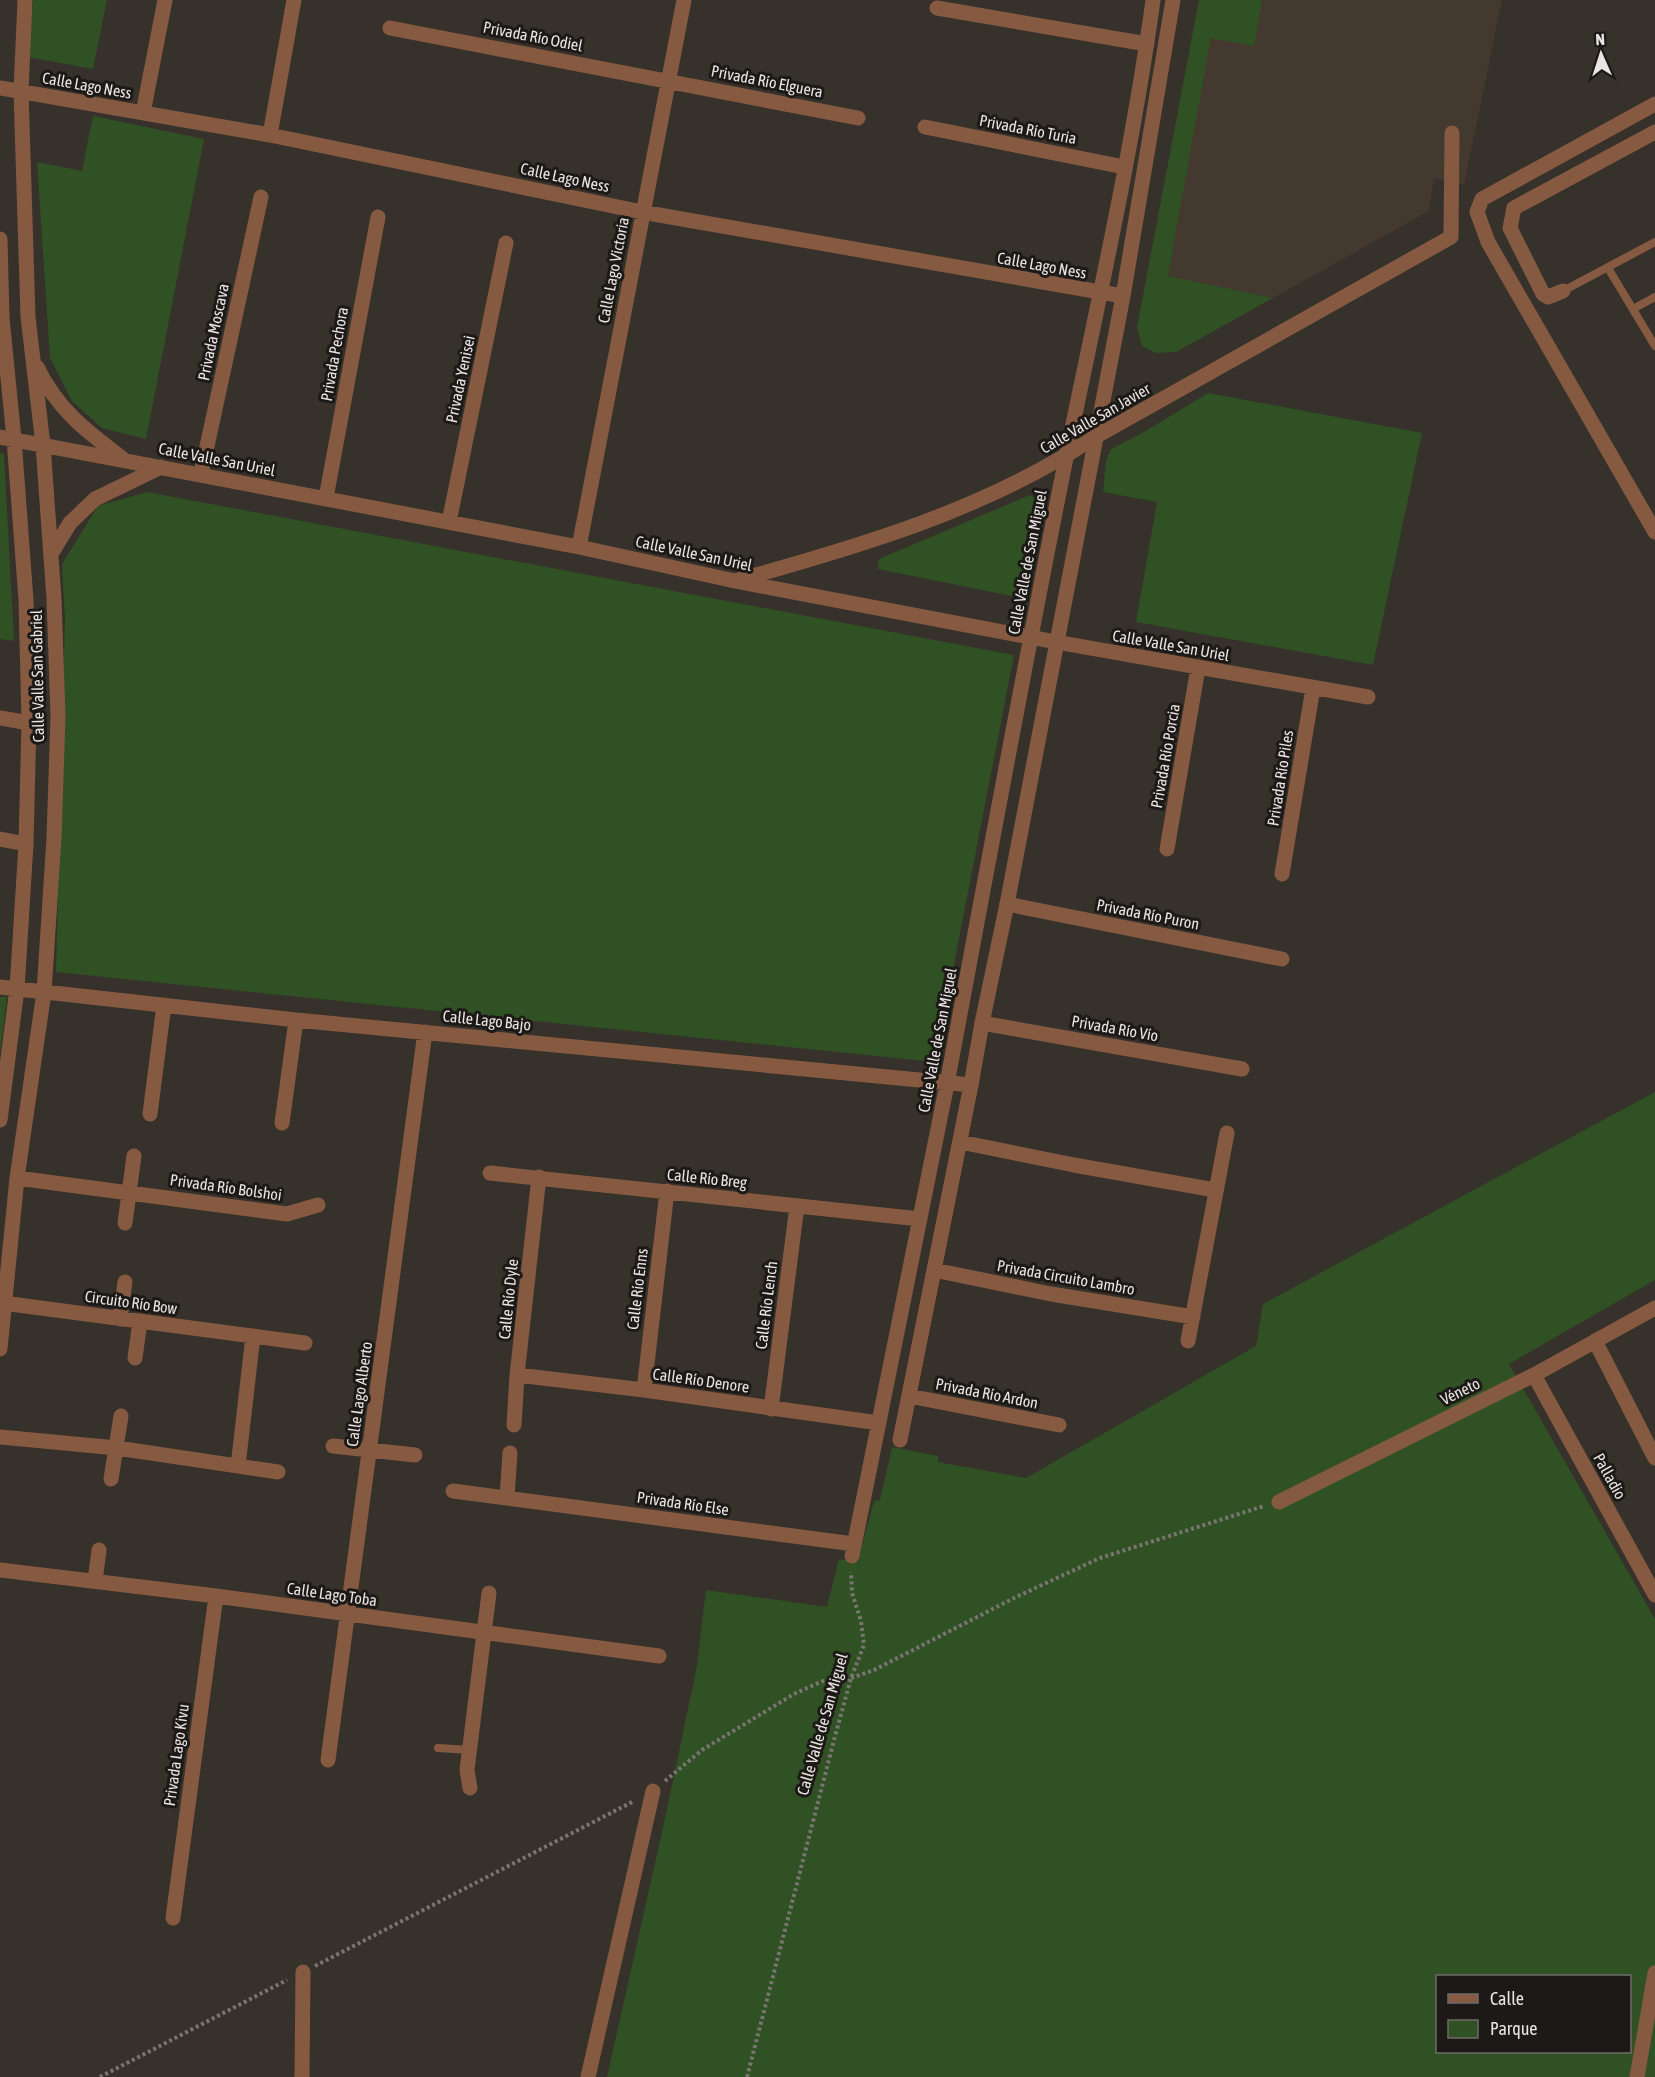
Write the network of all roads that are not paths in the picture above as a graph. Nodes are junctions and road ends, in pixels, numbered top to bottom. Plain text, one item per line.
1 (25, 0) edge
2 (165, 0) edge
3 (294, 0) edge
4 (684, 0) edge
5 (1153, 0) edge
6 (1173, 0) edge
7 (937, 8) dead end
8 (390, 28) dead end
9 (1147, 44) junction
10 (669, 81) junction
11 (0, 88) edge
12 (21, 91) junction
13 (1655, 104) edge
14 (144, 113) junction
15 (858, 118) dead end
16 (925, 127) dead end
17 (1655, 132) edge
18 (1452, 133) dead end
19 (270, 135) junction
20 (1124, 167) junction
21 (261, 197) dead end
22 (642, 212) junction
23 (378, 218) dead end
24 (0, 239) edge
25 (506, 243) dead end
26 (1655, 243) edge
27 (1608, 268) junction
28 (1563, 291) joint
29 (1100, 293) junction
30 (1123, 296) junction
31 (1655, 297) edge
32 (1633, 309) junction
33 (1655, 346) edge
34 (32, 357) junction
35 (1095, 437) junction
36 (7, 438) edge
37 (43, 445) junction
38 (1066, 456) junction
39 (124, 460) junction
40 (160, 467) junction
41 (201, 474) junction
42 (326, 498) junction
43 (448, 522) junction
44 (1653, 525) edge
45 (579, 547) junction
46 (51, 554) junction
47 (735, 581) junction
48 (1031, 637) junction
49 (1056, 642) junction
50 (1198, 668) junction
51 (1313, 688) junction
52 (1368, 697) dead end
53 (0, 718) edge
54 (29, 723) junction
55 (0, 839) edge
56 (26, 844) junction
57 (1167, 849) dead end
58 (1282, 874) dead end
59 (1007, 904) junction
60 (1282, 959) dead end
61 (0, 987) edge
62 (17, 989) junction
63 (44, 992) junction
64 (164, 1005) junction
65 (296, 1020) junction
66 (982, 1023) junction
67 (425, 1032) junction
68 (1242, 1069) dead end
69 (947, 1084) junction
70 (971, 1085) junction
71 (150, 1114) dead end
72 (0, 1120) edge
73 (282, 1122) dead end
74 (1227, 1133) dead end
75 (960, 1142) junction
76 (134, 1156) dead end
77 (490, 1173) dead end
78 (539, 1177) junction
79 (17, 1178) junction
80 (1215, 1190) junction
81 (667, 1191) junction
82 (128, 1192) junction
83 (318, 1205) dead end
84 (797, 1206) junction
85 (920, 1219) junction
86 (125, 1223) dead end
87 (934, 1270) junction
88 (125, 1282) dead end
89 (3, 1303) junction
90 (1655, 1308) edge
91 (1193, 1317) junction
92 (120, 1319) junction
93 (140, 1322) junction
94 (253, 1336) junction
95 (1188, 1341) dead end
96 (1595, 1341) junction
97 (304, 1343) dead end
98 (0, 1349) edge
99 (135, 1358) dead end
100 (517, 1375) junction
101 (1534, 1375) junction
102 (644, 1390) junction
103 (909, 1396) junction
104 (771, 1409) junction
105 (121, 1416) dead end
106 (879, 1423) junction
107 (514, 1425) dead end
108 (1059, 1425) dead end
109 (0, 1437) edge
110 (900, 1440) dead end
111 (333, 1446) dead end
112 (117, 1448) junction
113 (370, 1449) junction
114 (510, 1453) dead end
115 (415, 1455) dead end
116 (1655, 1458) edge
117 (238, 1466) junction
118 (278, 1472) dead end
119 (111, 1479) dead end
120 (453, 1491) dead end
121 (507, 1498) junction
122 (1279, 1502) road end
123 (99, 1550) dead end
124 (853, 1550) joint
125 (0, 1570) edge
126 (95, 1581) junction
127 (489, 1593) dead end
128 (1655, 1595) edge
129 (216, 1596) junction
130 (348, 1614) junction
131 (484, 1633) junction
132 (659, 1656) dead end
133 (438, 1748) dead end
134 (470, 1750) junction
135 (328, 1760) dead end
136 (470, 1788) dead end
137 (653, 1791) road end
138 (173, 1918) dead end
139 (303, 1972) road end
140 (1655, 1973) edge
141 (302, 2077) edge
142 (588, 2077) edge
143 (1637, 2077) edge

1 - 12 street, Calle Valle San Gabriel
2 - 14 street
3 - 19 street
4 - 10 street, Calle Lago Victoria
5 - 9 street, Calle Valle de San Miguel
6 - 30 street
7 - 9 street
8 - 10 street, Privada Río Odiel
9 - 20 street, Calle Valle de San Miguel
10 - 15 street, Privada Río Elguera
10 - 22 street, Calle Lago Victoria
11 - 12 street, Calle Lago Ness
12 - 14 street, Calle Lago Ness
12 - 34 street, Calle Valle San Gabriel
13 - 44 street
14 - 19 street, Calle Lago Ness
16 - 20 street, Privada Río Turia
17 - 28 street
18 - 35 street, Calle Valle San Javier
19 - 22 street, Calle Lago Ness
20 - 29 street, Calle Valle de San Miguel
21 - 41 street, Privada Moscava
22 - 29 street, Calle Lago Ness
22 - 45 street, Calle Lago Victoria
23 - 42 street, Privada Pechora
24 - 36 street, Calle Valle San Gabriel
25 - 43 street, Privada Yenisei
26 - 27 lane
27 - 28 lane
27 - 32 lane
29 - 30 street, Calle Lago Ness
29 - 38 street, Calle Valle de San Miguel
30 - 35 street
31 - 32 lane
32 - 33 lane
34 - 37 street, Calle Valle San Gabriel
34 - 39 street
35 - 38 street, Calle Valle San Javier
35 - 49 street
36 - 37 street, Calle Valle San Uriel
36 - 54 street, Calle Valle San Gabriel
37 - 39 street, Calle Valle San Uriel
37 - 46 street, Calle Valle San Gabriel
38 - 47 street, Calle Valle San Javier
38 - 48 street, Calle Valle de San Miguel
39 - 40 street, Calle Valle San Uriel
40 - 41 street, Calle Valle San Uriel
40 - 46 street
41 - 42 street, Calle Valle San Uriel
42 - 43 street, Calle Valle San Uriel
43 - 45 street, Calle Valle San Uriel
45 - 47 street, Calle Valle San Uriel
46 - 63 street, Calle Valle San Gabriel
47 - 48 street, Calle Valle San Uriel
48 - 49 street, Calle Valle San Uriel
48 - 69 street, Calle Valle de San Miguel
49 - 50 street, Calle Valle San Uriel
49 - 59 street
50 - 51 street, Calle Valle San Uriel
50 - 57 street, Privada Río Porcia
51 - 52 street, Calle Valle San Uriel
51 - 58 street, Privada Río Piles
53 - 54 street
54 - 56 street, Calle Valle San Gabriel
55 - 56 street
56 - 62 street, Calle Valle San Gabriel
59 - 60 street, Privada Río Puron
59 - 66 street
61 - 62 street, Calle Lago Bajo
62 - 63 street, Calle Lago Bajo
62 - 72 street, Calle Valle San Gabriel
63 - 64 street, Calle Lago Bajo
63 - 79 street, Calle Valle San Gabriel
64 - 65 street, Calle Lago Bajo
64 - 71 street
65 - 67 street, Calle Lago Bajo
65 - 73 street
66 - 68 street, Privada Río Vío
66 - 70 street
67 - 69 street, Calle Lago Bajo
67 - 113 street, Calle Lago Alberto
69 - 70 street, Calle Lago Bajo
69 - 85 street, Calle Valle de San Miguel
70 - 75 street
74 - 80 street
75 - 80 street
75 - 87 street
76 - 82 street
77 - 78 street, Calle Río Breg
78 - 81 street, Calle Río Breg
78 - 100 street, Calle Río Dyle
79 - 82 street, Privada Río Bolshoi
79 - 89 street, Calle Valle San Gabriel
80 - 91 street
81 - 84 street, Calle Río Breg
81 - 102 street, Calle Río Enns
82 - 83 street, Privada Río Bolshoi
82 - 86 street
84 - 85 street, Calle Río Breg
84 - 104 street, Calle Río Lench
85 - 106 street, Calle Valle de San Miguel
87 - 91 street, Privada Circuito Lambro
87 - 103 street
88 - 92 street
89 - 92 street, Circuito Río Bow
89 - 98 street, Calle Valle San Gabriel
90 - 96 street, Véneto
91 - 95 street
92 - 93 street, Circuito Río Bow
93 - 94 street, Circuito Río Bow
93 - 99 street
94 - 97 street, Circuito Río Bow
94 - 117 street
96 - 101 street, Véneto
96 - 116 street
100 - 102 street, Calle Río Denore
100 - 107 street, Calle Río Dyle
101 - 122 street, Véneto
101 - 128 street, Palladio
102 - 104 street, Calle Río Denore
103 - 108 street, Privada Río Ardon
103 - 110 street
104 - 106 street, Calle Río Denore
105 - 112 street
106 - 124 street, Calle Valle de San Miguel
109 - 112 street
111 - 113 street
112 - 117 street
112 - 119 street
113 - 115 street
113 - 130 street, Calle Lago Alberto
114 - 121 street
117 - 118 street
120 - 121 street, Privada Río Else
121 - 124 street, Privada Río Else
123 - 126 street
125 - 126 street, Calle Lago Toba
126 - 129 street, Calle Lago Toba
127 - 131 street
129 - 130 street, Calle Lago Toba
129 - 138 street, Privada Lago Kivu
130 - 131 street, Calle Lago Toba
130 - 135 street, Calle Lago Alberto
131 - 132 street, Calle Lago Toba
131 - 134 street
133 - 134 lane
134 - 136 street
137 - 142 street
139 - 141 street
140 - 143 street

